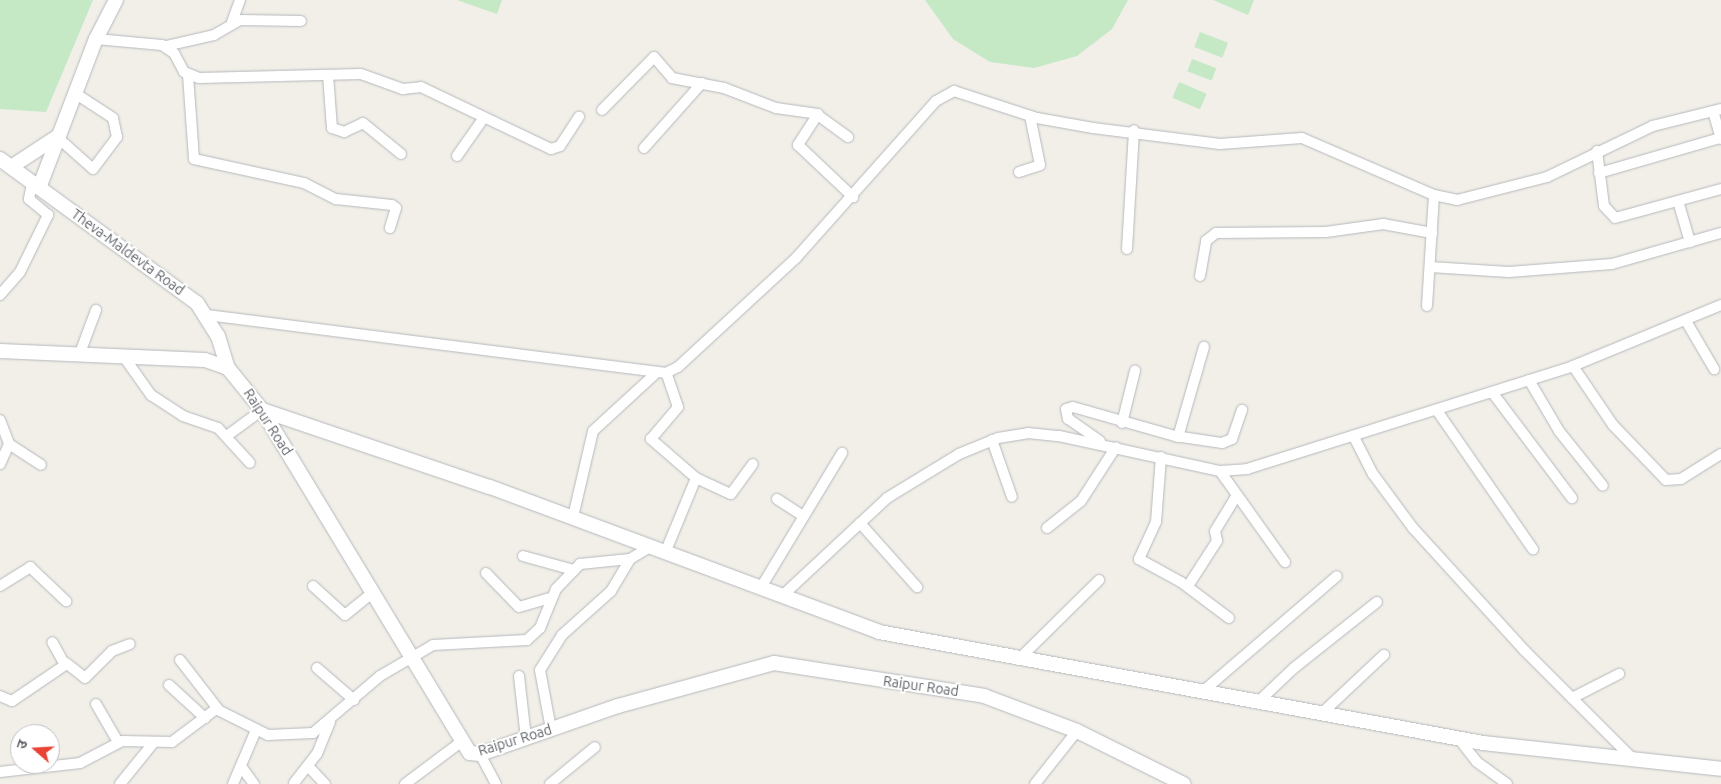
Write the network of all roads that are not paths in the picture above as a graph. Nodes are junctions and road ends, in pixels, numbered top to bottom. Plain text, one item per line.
1 (116, 0) edge
2 (240, 0) edge
3 (301, 21) dead end
4 (232, 22) junction
5 (96, 38) junction
6 (166, 46) junction
7 (188, 74) junction
8 (328, 75) junction
9 (702, 82) junction
10 (76, 94) junction
11 (602, 110) dead end
12 (1717, 110) edge
13 (819, 116) junction
14 (1030, 116) junction
15 (579, 117) dead end
16 (483, 118) junction
17 (1134, 130) junction
18 (57, 137) junction
19 (848, 137) dead end
20 (1721, 138) edge
21 (644, 148) dead end
22 (1596, 151) junction
23 (401, 154) dead end
24 (457, 156) dead end
25 (5, 163) edge
26 (1019, 172) dead end
27 (1599, 173) junction
28 (36, 185) junction
29 (1721, 189) edge
30 (1434, 195) junction
31 (853, 197) junction
32 (1678, 201) junction
33 (390, 228) dead end
34 (1432, 232) junction
35 (1721, 233) edge
36 (1690, 242) junction
37 (1127, 249) dead end
38 (1430, 267) junction
39 (1200, 276) dead end
40 (0, 295) edge
41 (1721, 305) edge
42 (1428, 306) dead end
43 (96, 310) dead end
44 (207, 315) junction
45 (1686, 321) junction
46 (1204, 347) dead end
47 (1, 349) edge
48 (80, 352) junction
49 (124, 357) junction
50 (1573, 366) junction
51 (228, 368) junction
52 (1714, 369) dead end
53 (1136, 371) dead end
54 (666, 373) junction
55 (654, 375) junction
56 (1529, 380) junction
57 (1492, 392) junction
58 (262, 410) junction
59 (1242, 410) dead end
60 (1438, 412) junction
61 (0, 420) edge
62 (1122, 422) junction
63 (228, 435) junction
64 (1178, 437) junction
65 (1355, 439) junction
66 (992, 440) junction
67 (9, 444) junction
68 (1105, 444) junction
69 (1116, 447) junction
70 (842, 453) dead end
71 (1721, 454) edge
72 (1161, 457) junction
73 (250, 463) dead end
74 (0, 464) edge
75 (753, 464) dead end
76 (42, 465) dead end
77 (1220, 470) junction
78 (696, 478) junction
79 (1603, 486) dead end
80 (1238, 495) junction
81 (1012, 497) dead end
82 (1572, 498) dead end
83 (777, 499) dead end
84 (802, 515) junction
85 (573, 517) junction
86 (860, 523) junction
87 (1047, 528) dead end
88 (650, 547) junction
89 (1533, 548) dead end
90 (665, 553) junction
91 (523, 556) dead end
92 (630, 559) junction
93 (1284, 562) dead end
94 (574, 570) junction
95 (486, 573) dead end
96 (1337, 576) dead end
97 (1099, 580) dead end
98 (0, 586) edge
99 (313, 586) dead end
100 (1188, 586) junction
101 (917, 587) dead end
102 (760, 589) junction
103 (372, 592) junction
104 (781, 597) junction
105 (550, 598) junction
106 (66, 600) dead end
107 (1377, 602) dead end
108 (1229, 618) dead end
109 (52, 642) dead end
110 (130, 644) dead end
111 (1384, 655) dead end
112 (411, 657) junction
113 (180, 660) dead end
114 (1018, 660) junction
115 (66, 663) junction
116 (317, 668) dead end
117 (1619, 674) dead end
118 (519, 676) dead end
119 (169, 685) dead end
120 (1201, 693) junction
121 (0, 696) edge
122 (1572, 698) junction
123 (354, 700) junction
124 (96, 704) dead end
125 (1257, 704) junction
126 (218, 709) junction
127 (1320, 715) junction
128 (205, 718) junction
129 (330, 722) junction
130 (551, 729) junction
131 (256, 730) junction
132 (1077, 731) junction
133 (526, 738) junction
134 (1459, 739) junction
135 (118, 742) junction
136 (154, 742) junction
137 (462, 742) junction
138 (1483, 743) junction
139 (595, 747) dead end
140 (480, 754) junction
141 (1631, 757) junction
142 (308, 766) junction
143 (243, 770) junction
144 (1721, 770) edge
145 (0, 772) edge
146 (1721, 777) edge
147 (1168, 781) edge
148 (294, 783) edge
149 (120, 784) edge
150 (233, 784) edge
151 (254, 784) edge
152 (325, 784) edge
153 (405, 784) edge
154 (496, 784) edge
155 (550, 784) edge
156 (1035, 784) edge
157 (1184, 784) edge
158 (1507, 784) edge

1 - 5 street
2 - 4 street
3 - 4 street
4 - 6 street
5 - 6 street
5 - 10 street
6 - 7 street
7 - 8 street
7 - 33 street
8 - 16 street
8 - 23 street
9 - 11 street
9 - 13 street
9 - 21 street
10 - 18 street
10 - 18 street
12 - 20 street
12 - 22 street
13 - 19 street
13 - 31 street
14 - 17 street
14 - 26 street
14 - 31 street
15 - 16 street
16 - 24 street
17 - 30 street
17 - 37 street
18 - 25 street
18 - 28 street
20 - 27 street
22 - 27 street
22 - 30 street
25 - 28 street, Theva-Maldevta Road
27 - 32 street
28 - 40 street
28 - 44 street, Theva-Maldevta Road
29 - 32 street
30 - 34 street
31 - 54 street
32 - 36 street
34 - 38 street
34 - 39 street
35 - 36 street
36 - 38 street
38 - 42 street
41 - 45 street
43 - 48 street
44 - 51 street, Theva-Maldevta Road
44 - 55 street
45 - 50 street
45 - 52 street
46 - 64 street
47 - 48 street
48 - 49 street
49 - 51 street
49 - 63 street
50 - 56 street
50 - 71 street
51 - 58 street, Raipur Road
53 - 62 street
54 - 55 street
54 - 78 street
55 - 85 street
56 - 57 street
56 - 79 street
57 - 60 street
57 - 82 street
58 - 63 street
58 - 85 street
58 - 103 street, Raipur Road
59 - 64 street
60 - 65 street
60 - 89 street
61 - 67 street
62 - 64 street
62 - 68 street
63 - 73 street
65 - 77 street
65 - 122 street
66 - 68 street
66 - 81 street
66 - 86 street
67 - 74 street
67 - 76 street
68 - 69 street
69 - 72 street
69 - 87 street
70 - 84 street
72 - 77 street
72 - 100 street
75 - 78 street
77 - 80 street
78 - 90 street
80 - 93 street
80 - 100 street
83 - 84 street
84 - 102 street
85 - 88 street
86 - 101 street
86 - 104 street
88 - 90 street
88 - 92 street
90 - 102 street
91 - 94 street
92 - 94 street
92 - 130 street
94 - 105 street
95 - 105 street
96 - 120 street
97 - 114 street
98 - 106 street
99 - 103 street
100 - 108 street
102 - 104 street
103 - 112 street, Raipur Road
104 - 114 street
105 - 112 street
107 - 125 street
109 - 115 street
110 - 115 street
111 - 127 street
112 - 123 street
112 - 137 street, Raipur Road
113 - 126 street
114 - 120 street
115 - 121 street
116 - 123 street
117 - 122 street
118 - 133 street
119 - 128 street
120 - 125 street
122 - 141 street
123 - 129 street
124 - 135 street
125 - 127 street
126 - 128 street
126 - 131 street
127 - 134 street
128 - 136 street
129 - 131 street
129 - 142 street
130 - 132 street, Raipur Road
130 - 133 street, Raipur Road
131 - 143 street
132 - 147 street, Raipur Road
132 - 156 street
133 - 140 street, Raipur Road
134 - 138 street
134 - 158 street
135 - 136 street
135 - 145 street
136 - 149 street
137 - 140 street, Raipur Road
137 - 153 street
138 - 141 street
138 - 146 street
139 - 155 street
140 - 154 street
141 - 144 street
142 - 148 street
142 - 152 street
143 - 150 street
143 - 151 street
147 - 157 street, Raipur Road

